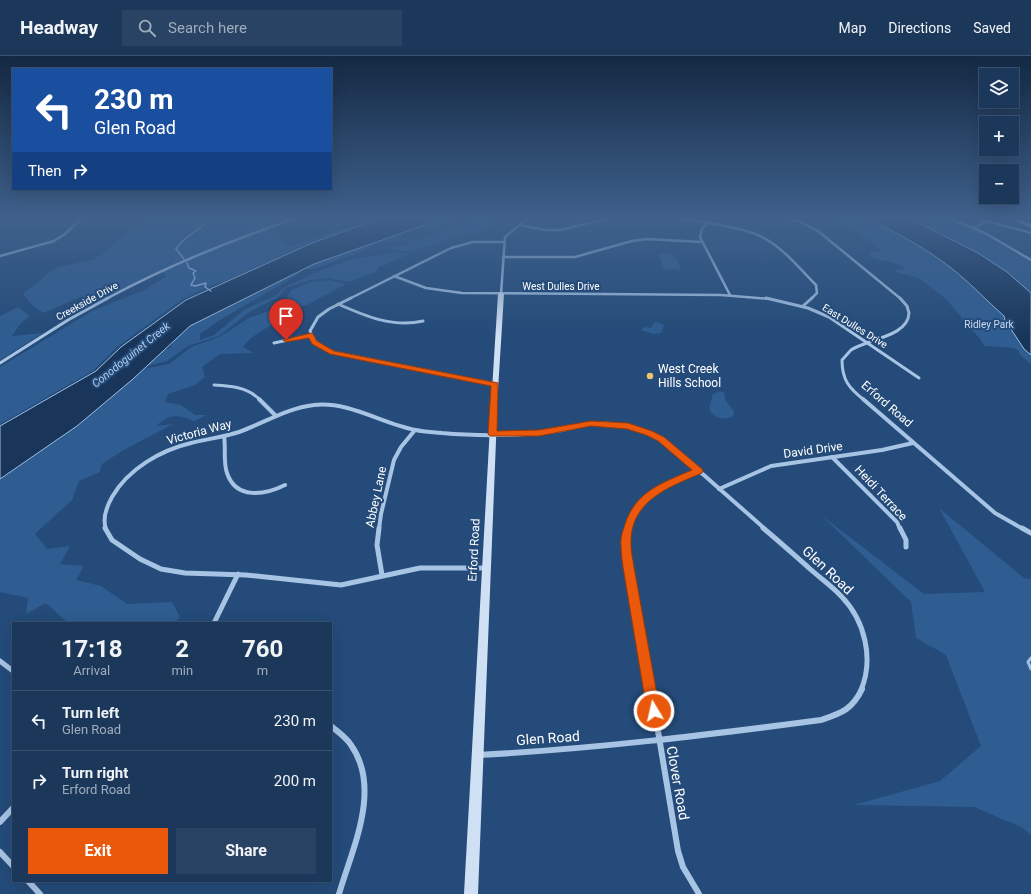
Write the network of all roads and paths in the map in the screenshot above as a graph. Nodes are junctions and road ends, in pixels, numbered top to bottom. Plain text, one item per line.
1 (194, 257) edge
2 (433, 257) edge
3 (503, 257) edge
4 (710, 257) edge
5 (786, 257) edge
6 (850, 257) edge
7 (394, 276) junction
8 (501, 294) junction
9 (730, 295) junction
10 (338, 304) junction
11 (803, 306) junction
12 (423, 321) dead end
13 (311, 335) junction
14 (867, 342) junction
15 (274, 343) dead end
16 (0, 363) edge
17 (919, 378) dead end
18 (495, 384) junction
19 (214, 385) dead end
20 (276, 416) junction
21 (415, 430) junction
22 (492, 434) junction
23 (224, 436) junction
24 (913, 443) junction
25 (832, 457) junction
26 (699, 471) junction
27 (285, 485) dead end
28 (719, 489) junction
29 (1031, 533) edge
30 (906, 547) dead end
31 (486, 568) junction
32 (238, 574) junction
33 (382, 576) junction
34 (214, 622) edge
35 (0, 661) edge
36 (12, 670) edge
37 (332, 727) edge
38 (659, 740) junction
39 (478, 755) junction
40 (12, 809) edge
41 (0, 822) edge
42 (0, 852) edge
43 (12, 865) edge
44 (29, 882) edge
45 (40, 894) edge
46 (339, 894) edge
47 (471, 894) edge
48 (699, 894) edge

1 - 16 street, Creekside Drive
2 - 7 street
3 - 8 street, Erford Road
4 - 9 street
5 - 11 street
6 - 14 street, Erford Road
7 - 8 street, West Dulles Drive
7 - 10 street
8 - 9 street, West Dulles Drive
8 - 18 street, Erford Road
9 - 11 street, East Dulles Drive
10 - 12 street
10 - 13 street
11 - 14 street, East Dulles Drive
13 - 15 street
13 - 18 street
14 - 17 street, East Dulles Drive
14 - 24 street, Erford Road
18 - 22 street, Erford Road
19 - 20 street
20 - 21 street, Victoria Way
20 - 23 street, Victoria Way
21 - 22 street, Victoria Way
21 - 33 street, Abbey Lane
22 - 26 street, Glen Road
22 - 31 street, Erford Road
23 - 27 street
23 - 32 street, Victoria Way
24 - 25 street, David Drive
24 - 29 street, Erford Road
25 - 28 street, David Drive
25 - 30 street, Heidi Terrace
26 - 28 street, Glen Road
26 - 38 street, Clover Road
28 - 38 street, Glen Road
31 - 33 street, Victoria Way
31 - 39 street, Erford Road
32 - 33 street, Victoria Way
32 - 34 street
35 - 36 street
37 - 46 street
38 - 39 street, Glen Road
38 - 48 street, Clover Road
39 - 47 street, Erford Road
40 - 41 street
42 - 43 street
44 - 45 street

